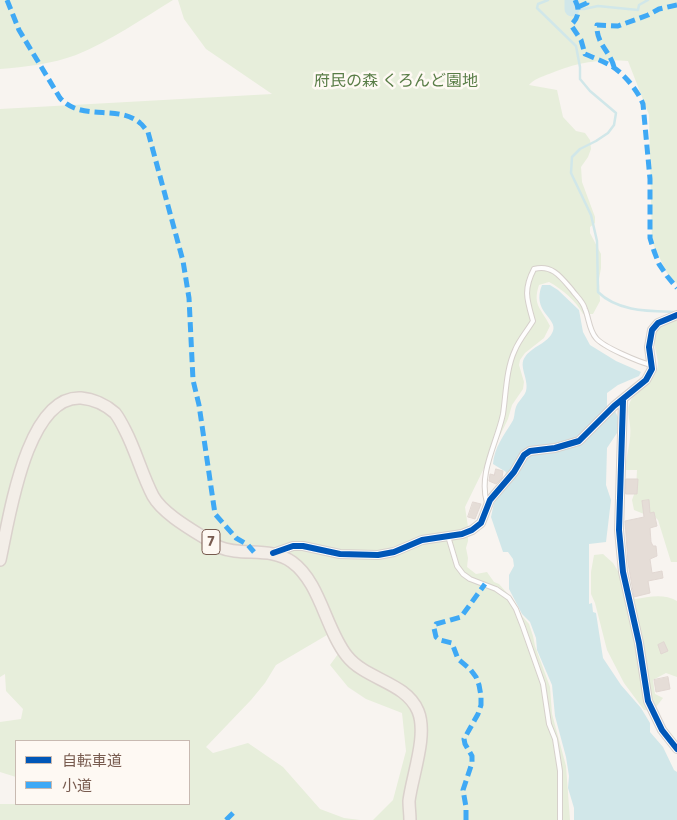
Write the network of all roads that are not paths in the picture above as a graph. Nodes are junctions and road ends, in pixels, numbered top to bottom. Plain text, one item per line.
1 (677, 315) edge
2 (652, 366) junction
3 (623, 400) junction
4 (487, 506) junction
5 (448, 536) junction
6 (273, 553) junction
7 (0, 560) edge
8 (677, 749) edge
9 (410, 820) edge
10 (560, 820) edge

1 - 2 street
2 - 3 street
2 - 4 lane
3 - 4 street
3 - 8 street
4 - 5 street
5 - 6 street
5 - 10 lane
6 - 7 main road, 7
6 - 9 main road, 7

